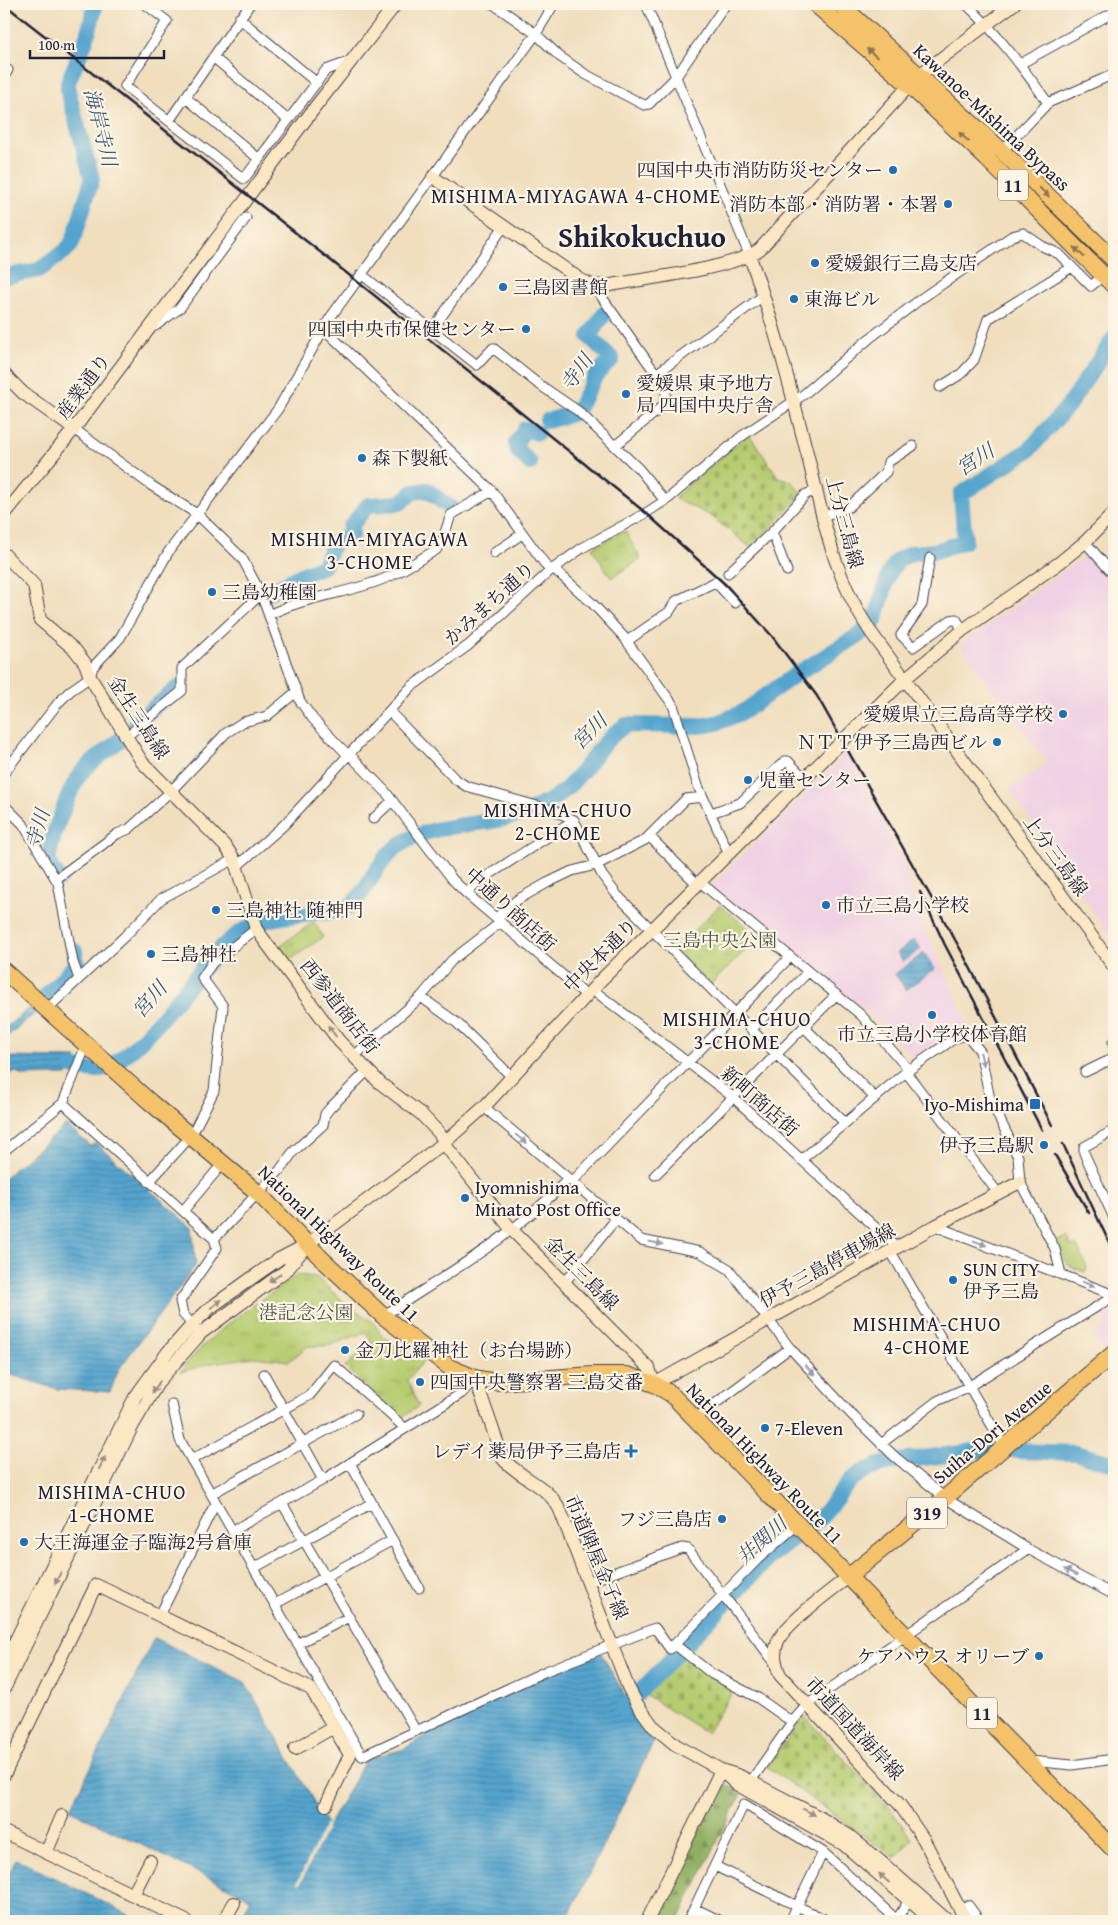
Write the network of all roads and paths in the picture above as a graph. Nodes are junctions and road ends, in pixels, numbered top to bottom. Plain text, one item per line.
1 (145, 4) edge
2 (250, 4) edge
3 (396, 4) edge
4 (493, 4) edge
5 (554, 4) edge
6 (646, 4) edge
7 (726, 4) edge
8 (815, 4) edge
9 (840, 4) edge
10 (966, 4) edge
11 (1014, 4) edge
12 (1114, 12) edge
13 (238, 18) junction
14 (987, 24) junction
15 (536, 34) junction
16 (212, 57) junction
17 (351, 61) junction
18 (1020, 64) junction
19 (1114, 74) edge
20 (676, 77) junction
21 (914, 80) junction
22 (316, 83) junction
23 (186, 97) junction
24 (1048, 104) junction
25 (169, 120) junction
26 (288, 120) junction
27 (1002, 151) junction
28 (259, 159) junction
29 (433, 177) junction
30 (246, 218) dead end
31 (504, 226) junction
32 (750, 257) junction
33 (1114, 260) edge
34 (1072, 267) junction
35 (361, 274) junction
36 (1111, 276) edge
37 (594, 286) junction
38 (763, 296) junction
39 (323, 328) junction
40 (433, 330) junction
41 (148, 332) junction
42 (4, 374) edge
43 (656, 374) junction
44 (940, 387) dead end
45 (794, 402) junction
46 (74, 429) junction
47 (615, 446) junction
48 (913, 446) dead end
49 (817, 491) junction
50 (492, 492) junction
51 (664, 501) junction
52 (1114, 513) edge
53 (197, 514) junction
54 (4, 515) edge
55 (823, 516) junction
56 (772, 532) junction
57 (522, 534) junction
58 (1085, 542) junction
59 (494, 552) dead end
60 (4, 554) edge
61 (930, 558) dead end
62 (1111, 564) edge
63 (552, 570) junction
64 (787, 571) dead end
65 (728, 573) dead end
66 (1114, 575) edge
67 (261, 594) junction
68 (734, 602) dead end
69 (269, 614) junction
70 (963, 630) junction
71 (627, 641) junction
72 (90, 677) junction
73 (906, 678) junction
74 (296, 692) junction
75 (389, 711) junction
76 (127, 736) junction
77 (347, 754) junction
78 (4, 773) edge
79 (805, 779) junction
80 (170, 792) junction
81 (703, 797) junction
82 (392, 801) junction
83 (4, 804) edge
84 (711, 813) junction
85 (373, 819) dead end
86 (574, 820) junction
87 (649, 836) junction
88 (729, 854) junction
89 (235, 863) junction
90 (596, 865) junction
91 (59, 876) junction
92 (698, 883) junction
93 (466, 893) junction
94 (498, 920) junction
95 (253, 924) junction
96 (650, 930) junction
97 (790, 958) junction
98 (1114, 967) edge
99 (4, 971) edge
100 (808, 972) junction
101 (79, 979) junction
102 (589, 992) junction
103 (836, 995) junction
104 (421, 997) junction
105 (47, 1009) junction
106 (737, 1014) junction
107 (804, 1027) junction
108 (752, 1029) junction
109 (89, 1051) junction
110 (776, 1054) junction
111 (354, 1056) junction
112 (1114, 1058) edge
113 (688, 1063) junction
114 (367, 1071) junction
115 (908, 1071) junction
116 (1085, 1072) dead end
117 (512, 1076) junction
118 (734, 1098) junction
119 (874, 1098) junction
120 (63, 1103) junction
121 (484, 1107) junction
122 (845, 1123) junction
123 (1114, 1130) edge
124 (191, 1136) junction
125 (444, 1142) junction
126 (4, 1151) edge
127 (801, 1160) junction
128 (223, 1163) junction
129 (655, 1175) dead end
130 (570, 1181) junction
131 (149, 1182) junction
132 (1020, 1182) junction
133 (258, 1193) junction
134 (998, 1193) junction
135 (183, 1211) junction
136 (1114, 1218) edge
137 (616, 1219) junction
138 (934, 1226) junction
139 (511, 1229) junction
140 (214, 1239) junction
141 (308, 1244) junction
142 (894, 1250) junction
143 (1061, 1274) junction
144 (565, 1282) junction
145 (1114, 1296) edge
146 (383, 1316) junction
147 (767, 1319) junction
148 (197, 1329) junction
149 (790, 1348) junction
150 (1114, 1353) edge
151 (264, 1374) dead end
152 (475, 1378) junction
153 (654, 1384) junction
154 (968, 1387) junction
155 (172, 1404) dead end
156 (284, 1410) junction
157 (356, 1414) dead end
158 (696, 1418) junction
159 (405, 1428) junction
160 (303, 1444) junction
161 (881, 1444) junction
162 (1005, 1448) junction
163 (191, 1460) junction
164 (350, 1463) junction
165 (323, 1480) junction
166 (211, 1494) junction
167 (945, 1498) junction
168 (282, 1503) junction
169 (372, 1503) junction
170 (218, 1506) junction
171 (803, 1530) junction
172 (232, 1531) junction
173 (304, 1540) junction
174 (392, 1540) junction
175 (1028, 1549) junction
176 (254, 1568) junction
177 (325, 1576) junction
178 (848, 1577) junction
179 (588, 1582) junction
180 (418, 1588) dead end
181 (723, 1595) junction
182 (1114, 1595) edge
183 (275, 1604) junction
184 (160, 1615) junction
185 (349, 1618) junction
186 (906, 1634) junction
187 (612, 1643) junction
188 (298, 1644) junction
189 (674, 1644) junction
190 (8, 1661) edge
191 (776, 1663) junction
192 (4, 1681) edge
193 (4, 1689) edge
194 (808, 1705) junction
195 (792, 1722) junction
196 (334, 1727) junction
197 (416, 1731) junction
198 (295, 1749) dead end
199 (1114, 1758) edge
200 (1029, 1761) junction
201 (721, 1770) junction
202 (4, 1775) edge
203 (751, 1781) junction
204 (326, 1805) dead end
205 (62, 1816) dead end
206 (4, 1832) edge
207 (1114, 1850) edge
208 (823, 1852) junction
209 (46, 1853) junction
210 (150, 1860) dead end
211 (715, 1866) junction
212 (133, 1896) junction
213 (911, 1896) junction
214 (234, 1903) dead end
215 (957, 1904) junction
216 (797, 1906) junction
217 (694, 1908) junction
218 (940, 1919) edge
219 (186, 1921) edge
220 (224, 1921) edge
221 (647, 1921) edge
222 (688, 1921) edge
223 (721, 1921) edge
224 (790, 1921) edge
225 (828, 1921) edge
226 (897, 1921) edge
227 (966, 1921) edge
228 (980, 1921) edge

1 - 25 street
2 - 13 street
3 - 17 street
4 - 15 street
5 - 15 street
6 - 20 street
7 - 20 street
21 -> 8 highway, Kawanoe-Mishima Bypass / 11
9 - 21 highway, Kawanoe-Mishima Bypass / 11
10 - 14 street
11 - 14 street
12 - 18 street
13 - 16 street
13 - 22 street
14 - 18 street
14 - 21 street
15 - 20 street
15 - 29 street
16 - 23 street
16 - 26 street
17 - 22 street
17 - 41 street, 産業通り
18 - 24 street
19 - 24 street
20 - 32 street
21 - 27 highway, Kawanoe-Mishima Bypass / 11
21 - 32 street
36 -> 21 highway, Kawanoe-Mishima Bypass / 11
22 - 26 street
23 - 25 street
23 - 28 street
24 - 27 street
25 - 28 street
26 - 28 street
27 -> 33 highway, Kawanoe-Mishima Bypass / 11
29 - 31 street
29 - 35 street
30 - 41 street
31 - 37 street
31 - 40 street
32 - 37 street
32 - 38 street, 上分三島線
34 - 36 street, かみまち通り
34 - 44 street
34 - 45 street, かみまち通り
35 - 39 street
35 - 40 street
37 - 43 street
38 - 43 street
38 - 45 street, 上分三島線
39 - 50 street
39 - 53 street
40 - 47 street
41 - 46 street, 産業通り
42 - 46 street
43 - 47 street
45 - 49 street, 上分三島線
45 - 51 street, かみまち通り
46 - 53 street, 中通り商店街
46 - 54 street, 産業通り
47 - 51 street
48 - 55 street
49 - 55 street, 上分三島線
49 - 56 street
50 - 57 street
50 - 69 street
51 - 63 street, かみまち通り
52 - 58 street, 中央本通り
53 - 67 street, 中通り商店街
53 - 72 street
55 - 73 street, 上分三島線
56 - 64 street
56 - 65 street
57 - 59 street
57 - 63 street
58 - 62 street
58 - 70 street, 中央本通り
60 - 72 street, 金生三島線
61 - 70 street
62 - 66 street
63 - 71 street
63 - 75 street, かみまち通り
67 - 69 street, 中通り商店街
67 - 76 street
68 - 71 street
69 - 74 street, 中通り商店街
70 - 73 street, 中央本通り
71 - 81 street
72 - 76 street, 金生三島線
72 - 78 street
73 - 79 street, 中央本通り
73 - 98 street, 上分三島線
74 - 77 street, 中通り商店街
74 - 80 street
75 - 77 street, かみまち通り
75 - 86 street
76 - 80 street, 金生三島線
77 - 82 street, 中通り商店街
77 - 89 street, かみまち通り
79 - 84 street
79 - 88 street, 中央本通り
80 - 89 street, 金生三島線
80 - 91 street
81 - 84 street
81 - 87 street
82 - 85 street
82 - 93 street, 中通り商店街
83 - 91 street
84 - 88 street
86 - 90 street
86 - 93 street
87 - 90 street
87 - 92 street
88 - 92 street, 中央本通り
89 - 95 street, 金生三島線
89 - 101 street, かみまち通り
90 - 94 street
90 - 96 street
91 - 101 street
92 - 96 street, 中央本通り
92 - 97 street
93 - 94 street, 中通り商店街
94 - 102 street, 中通り商店街
94 - 104 street
111 -> 95 street, 西参道商店街
95 - 124 street
96 - 102 street, 中央本通り
96 - 106 street
97 - 100 street
97 - 106 street
99 - 105 highway, National Highway Route 11 / 11
100 - 103 street
100 - 108 street
101 - 105 street, かみまち通り
102 - 113 street, 新町商店街
102 - 117 street, 中央本通り
103 - 107 street
103 - 115 street
104 - 111 street
104 - 117 street
105 - 109 highway, National Highway Route 11 / 11
106 - 108 street
106 - 113 street
107 - 110 street
107 - 119 street
108 - 110 street
109 - 120 street
109 - 124 highway, National Highway Route 11 / 11
110 - 118 street
110 - 122 street
111 - 114 street, 西参道商店街
112 - 116 street
113 - 118 street, 新町商店街
113 - 130 street
114 - 125 street, 西参道商店街
114 - 133 street
115 - 119 street
115 -> 132 street
115 - 134 street
117 - 121 street, 中央本通り
118 - 127 street, 新町商店街
118 - 129 street
119 - 122 street
120 - 126 street
120 - 131 street
121 - 125 street, 中央本通り
121 -> 130 street
122 - 127 street
123 - 136 street
124 - 128 highway, National Highway Route 11 / 11
124 - 131 street
125 - 139 street, 金生三島線
125 - 141 street, 中央本通り
127 - 142 street, 新町商店街
128 - 133 highway, National Highway Route 11 / 11
128 - 135 street
130 - 137 street
130 - 139 street
131 - 135 street
132 - 134 street, 伊予三島停車場線
132 - 143 street
133 - 140 street
133 - 141 highway, National Highway Route 11 / 11
134 - 138 street, 伊予三島停車場線
135 - 140 street
137 - 144 street
137 -> 147 street
138 - 142 street, 伊予三島停車場線
138 -> 143 street
139 - 144 street, 金生三島線
139 - 146 street
140 - 148 street
141 - 146 highway, National Highway Route 11 / 11
141 - 148 street, 中央本通り
142 - 147 street, 伊予三島停車場線
142 - 154 street, 新町商店街
143 -> 145 street
144 - 153 street, 金生三島線
145 - 154 street
146 - 152 highway, National Highway Route 11 / 11
147 - 149 street
147 - 153 street, 伊予三島停車場線
148 - 190 street, 中央本通り
149 - 158 street
149 -> 161 street
150 - 162 highway, Suiha-Dori Avenue / 319
151 - 156 street
152 - 153 highway, National Highway Route 11 / 11
152 - 159 street
152 - 179 street, 市道陣屋金子線
153 - 158 highway, National Highway Route 11 / 11
154 - 161 street
154 - 162 street, 新町商店街
155 - 163 street
156 - 159 street
156 - 160 street
156 - 163 street
157 - 160 street
158 - 171 highway, National Highway Route 11 / 11
159 - 164 street
160 - 165 street
160 - 166 street
161 - 167 street
162 - 167 highway, Suiha-Dori Avenue / 319
163 - 166 street
164 - 165 street
164 - 169 street
165 - 168 street
166 - 170 street
167 - 175 street
167 - 178 highway, Suiha-Dori Avenue / 319
168 - 172 street
168 - 173 street
169 - 173 street
169 - 174 street
170 - 172 street
170 - 184 street
171 - 178 highway, National Highway Route 11 / 11
171 - 181 street
172 - 176 street
173 - 176 street
173 - 177 street
174 - 177 street
174 - 180 street
182 -> 175 street
175 - 186 street
176 - 183 street
177 - 183 street
177 - 185 street
178 - 186 highway, National Highway Route 11 / 11
178 - 191 street
179 - 181 street
179 - 187 street, 市道陣屋金子線
181 - 189 street
181 - 191 street
183 - 188 street
184 - 196 street
184 - 202 street
185 - 188 street
185 - 197 street
186 - 194 street
186 - 200 highway, National Highway Route 11 / 11
187 - 189 street
187 - 197 street
187 - 201 street, 市道陣屋金子線
188 - 197 street
189 - 195 street
190 - 192 street
190 - 193 street
191 - 194 street, 市道国道海岸線
194 - 195 street
194 - 215 street, 市道国道海岸線
195 - 203 street
196 - 198 street
196 - 204 street
199 - 200 street
200 - 207 highway, National Highway Route 11 / 11
201 - 203 street
213 -> 201 street
201 - 221 street
203 -> 213 street
205 - 209 street
206 - 209 street
208 - 211 street
208 - 216 street
208 - 226 street
209 - 212 street
210 - 212 street
211 - 216 street
211 - 217 street
212 - 219 street
213 - 218 street
213 - 226 street
214 - 220 street
215 - 218 street
215 - 227 street, 市道国道海岸線
215 - 228 street
216 - 224 street
216 - 225 street
217 - 222 street
217 - 223 street

